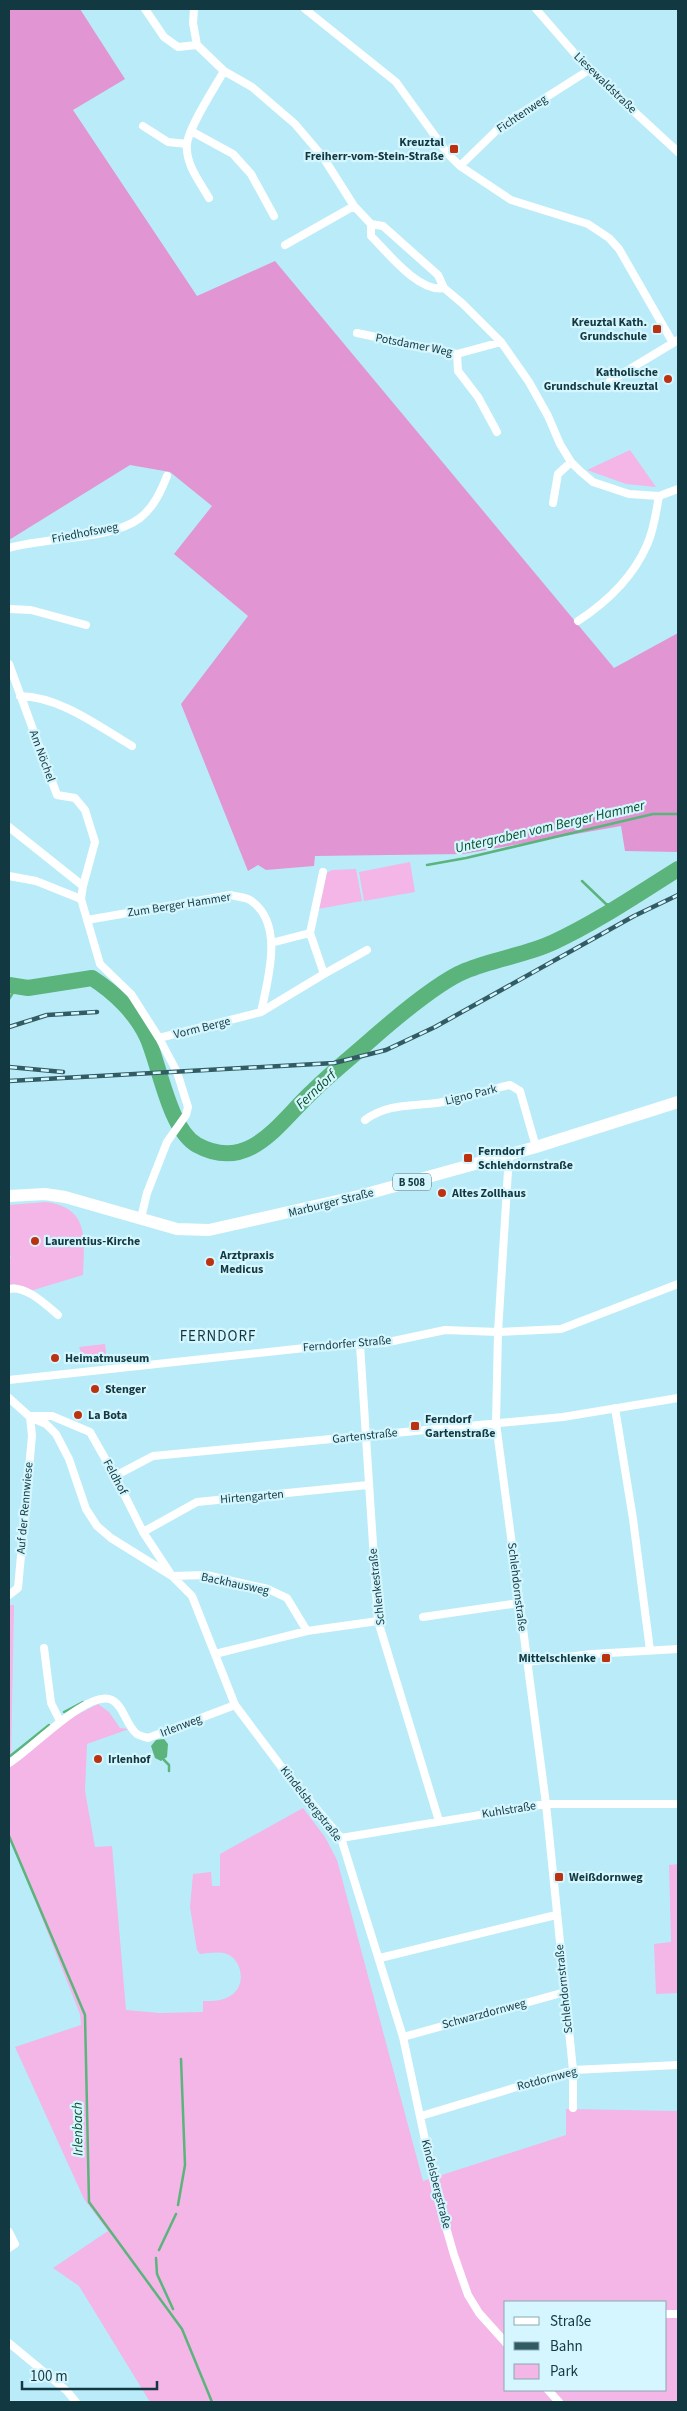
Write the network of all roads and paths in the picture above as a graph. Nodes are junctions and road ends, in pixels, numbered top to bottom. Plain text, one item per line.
1 (145, 9) edge
2 (194, 9) edge
3 (305, 9) edge
4 (536, 9) edge
5 (197, 45) junction
6 (589, 70) junction
7 (224, 71) junction
8 (143, 126) dead end
9 (191, 131) junction
10 (187, 144) junction
11 (678, 152) edge
12 (460, 166) junction
13 (209, 198) dead end
14 (354, 206) junction
15 (274, 216) dead end
16 (371, 224) junction
17 (285, 245) dead end
18 (444, 288) junction
19 (357, 333) dead end
20 (501, 342) junction
21 (676, 342) edge
22 (456, 354) junction
23 (610, 381) dead end
24 (497, 432) dead end
25 (571, 462) junction
26 (167, 476) dead end
27 (678, 489) edge
28 (660, 496) junction
29 (552, 503) dead end
30 (9, 548) edge
31 (9, 608) edge
32 (578, 621) dead end
33 (86, 625) dead end
34 (9, 664) edge
35 (20, 696) junction
36 (132, 746) dead end
37 (9, 827) edge
38 (323, 872) dead end
39 (9, 876) edge
40 (83, 886) junction
41 (81, 899) junction
42 (87, 920) junction
43 (310, 933) junction
44 (271, 944) junction
45 (367, 950) dead end
46 (324, 974) junction
47 (261, 1012) junction
48 (159, 1038) junction
49 (678, 1102) edge
50 (365, 1120) dead end
51 (536, 1147) junction
52 (509, 1155) junction
53 (9, 1196) edge
54 (141, 1218) junction
55 (678, 1284) edge
56 (9, 1289) edge
57 (58, 1315) dead end
58 (498, 1332) junction
59 (360, 1345) junction
60 (9, 1380) edge
61 (9, 1398) edge
62 (678, 1398) edge
63 (615, 1408) junction
64 (30, 1417) junction
65 (496, 1423) junction
66 (366, 1436) junction
67 (115, 1476) junction
68 (368, 1485) junction
69 (143, 1532) junction
70 (172, 1576) junction
71 (9, 1595) edge
72 (520, 1603) junction
73 (422, 1617) dead end
74 (378, 1621) junction
75 (307, 1631) junction
76 (44, 1648) dead end
77 (678, 1649) edge
78 (650, 1650) junction
79 (215, 1654) junction
80 (527, 1662) junction
81 (235, 1705) junction
82 (60, 1721) junction
83 (9, 1763) edge
84 (546, 1804) junction
85 (678, 1804) edge
86 (438, 1821) junction
87 (341, 1838) junction
88 (556, 1915) junction
89 (380, 1958) junction
90 (564, 1992) junction
91 (402, 2036) junction
92 (678, 2065) edge
93 (572, 2070) junction
94 (573, 2108) dead end
95 (420, 2116) junction
96 (9, 2232) edge
97 (9, 2248) edge
98 (504, 2340) edge
99 (9, 2343) edge
100 (549, 2391) edge
101 (76, 2402) edge
102 (559, 2402) edge

1 - 5 street
2 - 5 street
3 - 12 street
4 - 6 street, Liesewaldstraße
5 - 7 street
6 - 11 street, Liesewaldstraße
6 - 12 street, Fichtenweg
7 - 9 street
7 - 14 street
8 - 10 street
9 - 10 street
9 - 15 street
10 - 13 street
12 - 21 street
14 - 16 street
14 - 17 street
16 - 18 street
16 - 18 street
18 - 20 street
19 - 22 street, Potsdamer Weg
20 - 22 street, Potsdamer Weg
20 - 25 street
21 - 23 street
22 - 24 street
25 - 28 street
25 - 29 street
26 - 30 street, Friedhofsweg
27 - 28 street
28 - 32 street
31 - 33 street
34 - 35 street, Am Nöchel
35 - 36 street
35 - 40 street, Am Nöchel
37 - 40 street
38 - 43 street
39 - 41 street
40 - 41 street
41 - 42 street
42 - 44 street, Zum Berger Hammer
42 - 48 street
43 - 44 street
43 - 46 street
44 - 47 street
45 - 46 street, Vorm Berge
46 - 47 street, Vorm Berge
47 - 48 street, Vorm Berge
48 - 54 street, Vorm Berge
49 - 51 main road, Marburger Straße / B 508
50 - 51 street, Ligno Park
51 - 52 main road, Marburger Straße / B 508
52 - 54 main road, Marburger Straße / B 508
52 - 58 street, Schlehdornstraße
53 - 54 main road, Marburger Straße / B 508
55 - 58 street, Ferndorfer Straße
56 - 57 street
58 - 59 street, Ferndorfer Straße
58 - 65 street, Schlehdornstraße
59 - 60 street, Ferndorfer Straße
59 - 66 street, Schlenkestraße
61 - 64 street, Kindelsbergstraße
62 - 63 street, Gartenstraße
63 - 65 street, Gartenstraße
63 - 78 street
64 - 67 street, Feldhof
64 - 70 street, Kindelsbergstraße
64 - 71 street, Auf der Rennwiese
65 - 66 street, Gartenstraße
65 - 72 street, Schlehdornstraße
66 - 67 street, Gartenstraße
66 - 68 street, Schlenkestraße
67 - 69 street, Feldhof
68 - 69 street, Hirtengarten
68 - 74 street, Schlenkestraße
69 - 70 street, Feldhof
70 - 75 street, Backhausweg
70 - 79 street, Kindelsbergstraße
72 - 73 street
72 - 80 street, Schlehdornstraße
74 - 75 street
74 - 86 street, Schlenkestraße
75 - 79 street
76 - 82 street
77 - 78 street
78 - 80 street
79 - 81 street, Kindelsbergstraße
80 - 84 street, Schlehdornstraße
81 - 82 street, Irlenweg
81 - 87 street, Kindelsbergstraße
82 - 83 street, Irlenweg
84 - 85 street, Kuhlstraße
84 - 86 street, Kuhlstraße
84 - 88 street, Schlehdornstraße
86 - 87 street, Kuhlstraße
87 - 89 street, Kindelsbergstraße
88 - 89 street
88 - 90 street, Schlehdornstraße
89 - 91 street, Kindelsbergstraße
90 - 91 street, Schwarzdornweg
90 - 93 street, Schlehdornstraße
91 - 95 street, Kindelsbergstraße
92 - 93 street, Rotdornweg
93 - 94 street, Schlehdornstraße
93 - 95 street, Rotdornweg
95 - 98 street, Kindelsbergstraße
96 - 97 street
99 - 101 street
100 - 102 street

